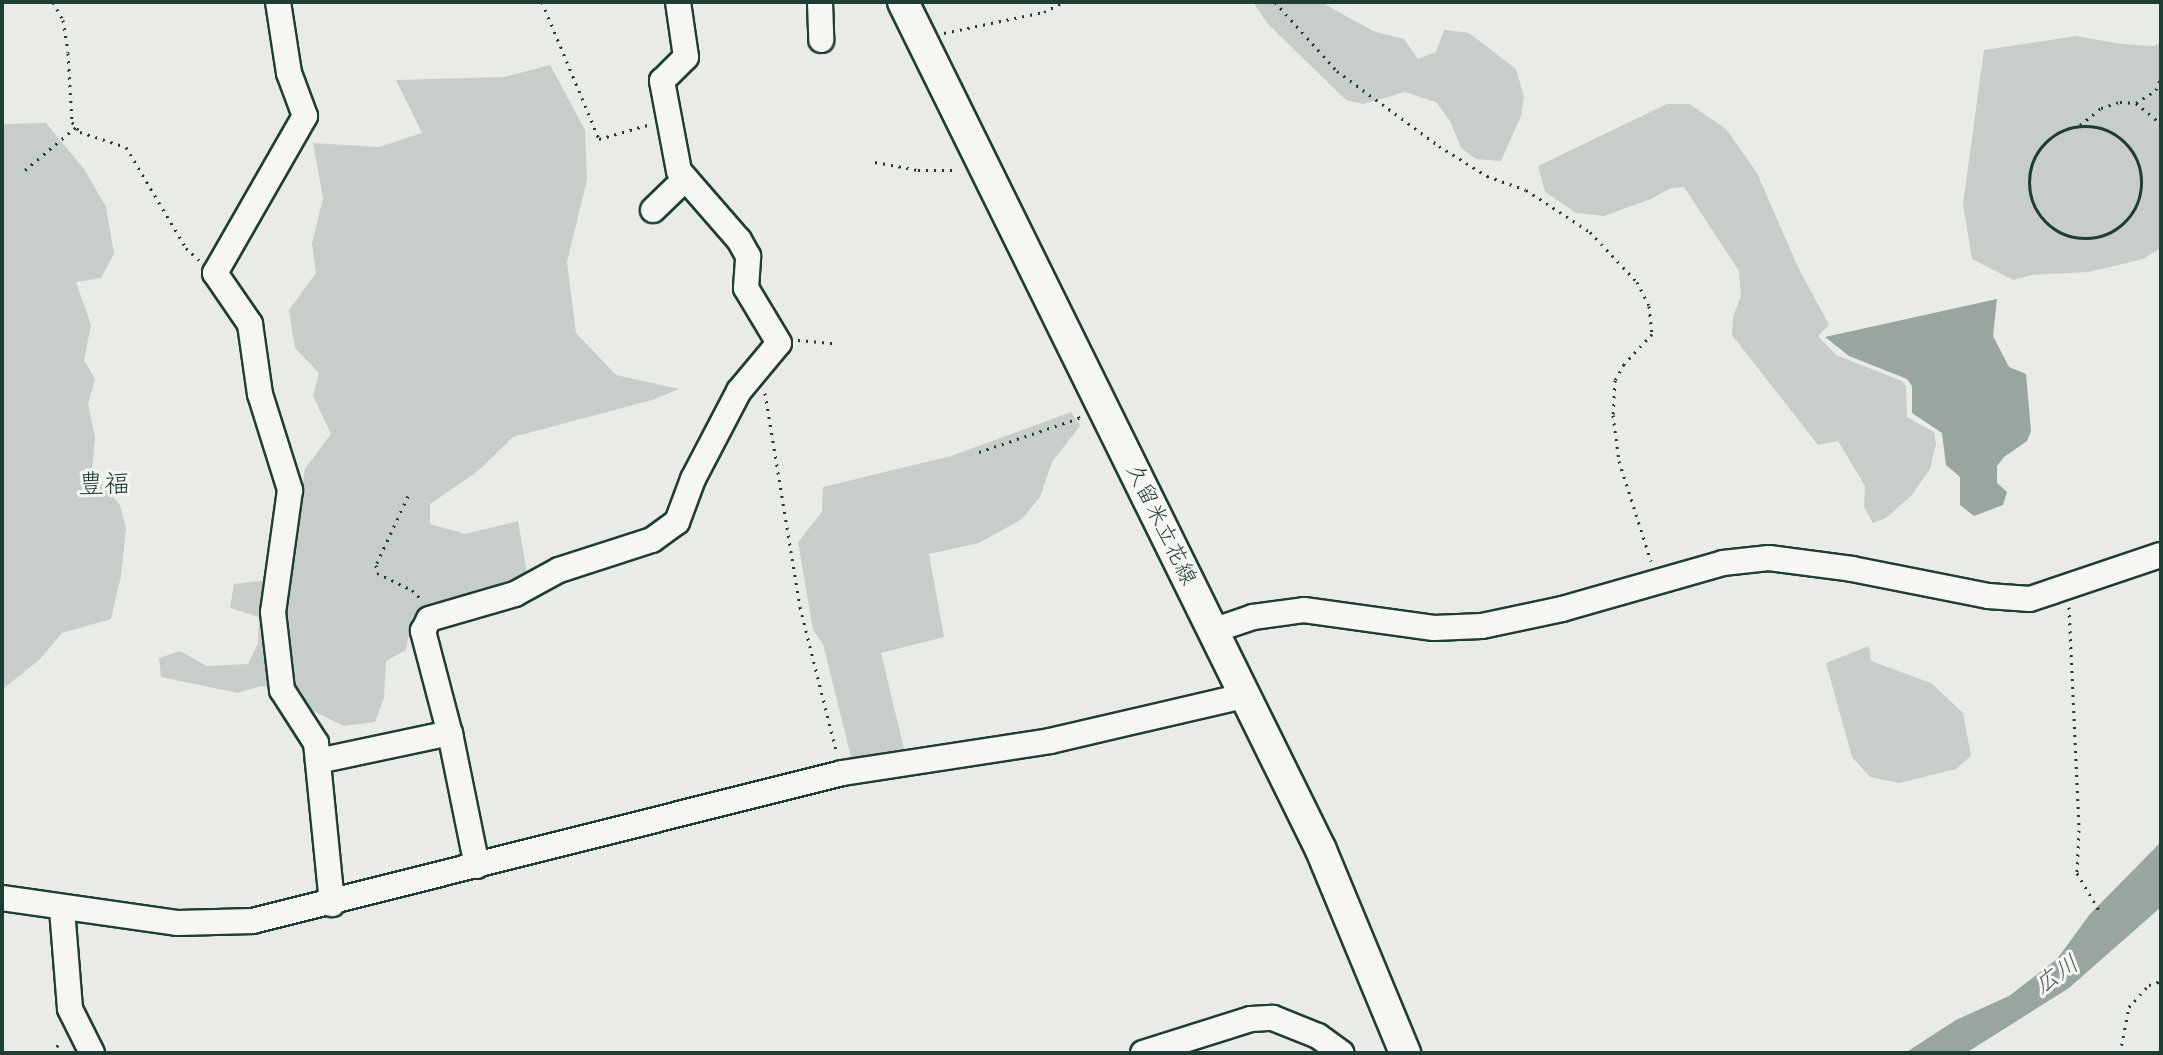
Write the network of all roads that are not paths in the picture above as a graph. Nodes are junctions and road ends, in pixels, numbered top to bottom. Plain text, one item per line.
1 (278, 2) edge
2 (678, 2) edge
3 (820, 2) edge
4 (903, 2) edge
5 (821, 40) dead end
6 (685, 179) junction
7 (653, 210) dead end
8 (2161, 555) edge
9 (1215, 630) junction
10 (1247, 695) junction
11 (450, 733) junction
12 (318, 761) junction
13 (477, 866) junction
14 (2, 898) edge
15 (332, 904) junction
16 (62, 909) junction
17 (92, 1053) edge
18 (1143, 1053) edge
19 (1341, 1053) edge
20 (1405, 1053) edge

1 - 12 street
2 - 6 street
3 - 5 street
4 - 9 main road, 久留米立花線
6 - 7 street
6 - 11 street
8 - 9 street
9 - 10 main road, 久留米立花線
10 - 13 street
10 - 20 main road, 久留米立花線
11 - 12 street
11 - 13 street
12 - 15 street
13 - 15 street
14 - 16 street
15 - 16 street
16 - 17 street
18 - 19 street

